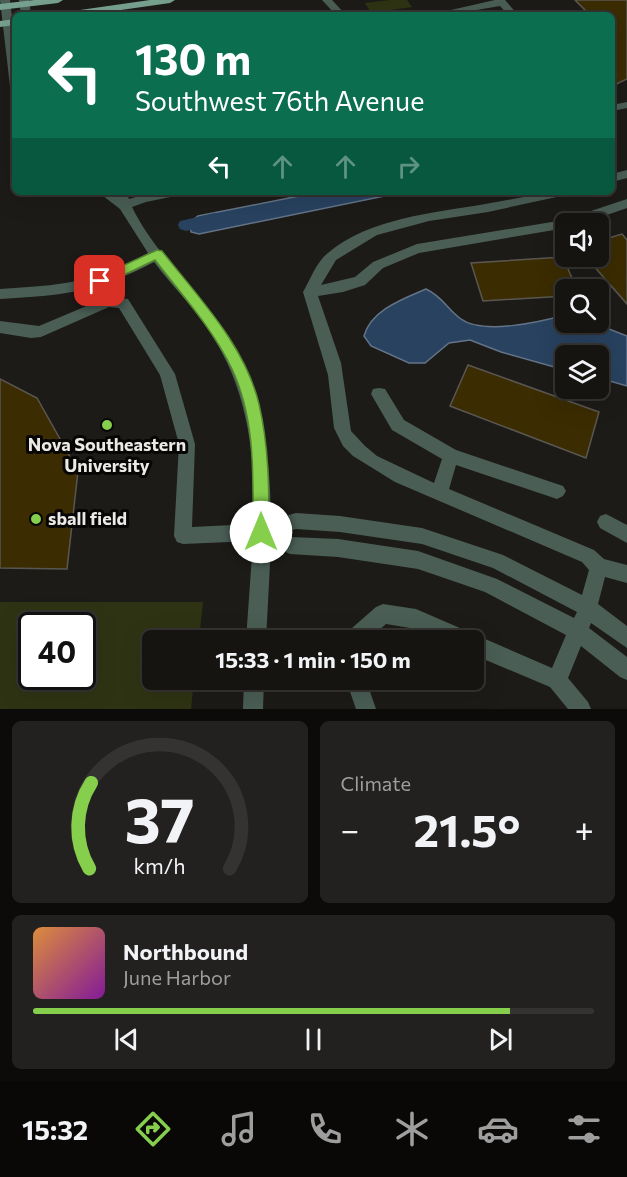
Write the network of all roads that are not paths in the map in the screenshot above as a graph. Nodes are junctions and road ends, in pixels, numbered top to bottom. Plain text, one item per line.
1 (58, 0) edge
2 (170, 0) edge
3 (327, 0) edge
4 (501, 1) edge
5 (4, 5) edge
6 (25, 6) edge
7 (337, 9) edge
8 (87, 12) edge
9 (447, 12) dead end
10 (7, 23) edge
11 (12, 62) edge
12 (108, 195) edge
13 (121, 195) edge
14 (160, 195) edge
15 (547, 195) edge
16 (627, 203) edge
17 (123, 206) junction
18 (598, 213) edge
19 (555, 226) edge
20 (157, 254) junction
21 (310, 292) junction
22 (0, 294) edge
23 (0, 327) edge
24 (380, 394) dead end
25 (451, 456) junction
26 (557, 491) dead end
27 (439, 492) junction
28 (606, 522) dead end
29 (261, 532) junction
30 (627, 535) edge
31 (599, 567) junction
32 (627, 574) edge
33 (588, 608) junction
34 (256, 630) edge
35 (365, 630) edge
36 (442, 630) edge
37 (578, 631) junction
38 (627, 638) edge
39 (484, 649) edge
40 (627, 670) edge
41 (556, 680) junction
42 (254, 690) edge
43 (359, 690) edge
44 (253, 709) edge
45 (366, 709) edge
46 (581, 709) edge

1 - 6 main road
2 - 8 main road
3 - 7 street
4 - 9 street
5 - 6 main road
5 - 10 street
10 - 11 street
12 - 17 street
13 - 17 street
14 - 17 street
15 - 21 street
16 - 18 street
17 - 20 street
19 - 21 street
20 - 22 street
20 - 29 street
21 - 27 street
23 - 29 street
24 - 25 street
25 - 26 street
25 - 27 street
27 - 31 street
28 - 30 street
29 - 33 street
29 - 34 street
29 - 37 street
31 - 32 street
31 - 33 street
33 - 37 street
33 - 38 street
35 - 36 street
37 - 40 street
37 - 41 street
39 - 41 street
41 - 46 street
42 - 44 street
43 - 45 street

